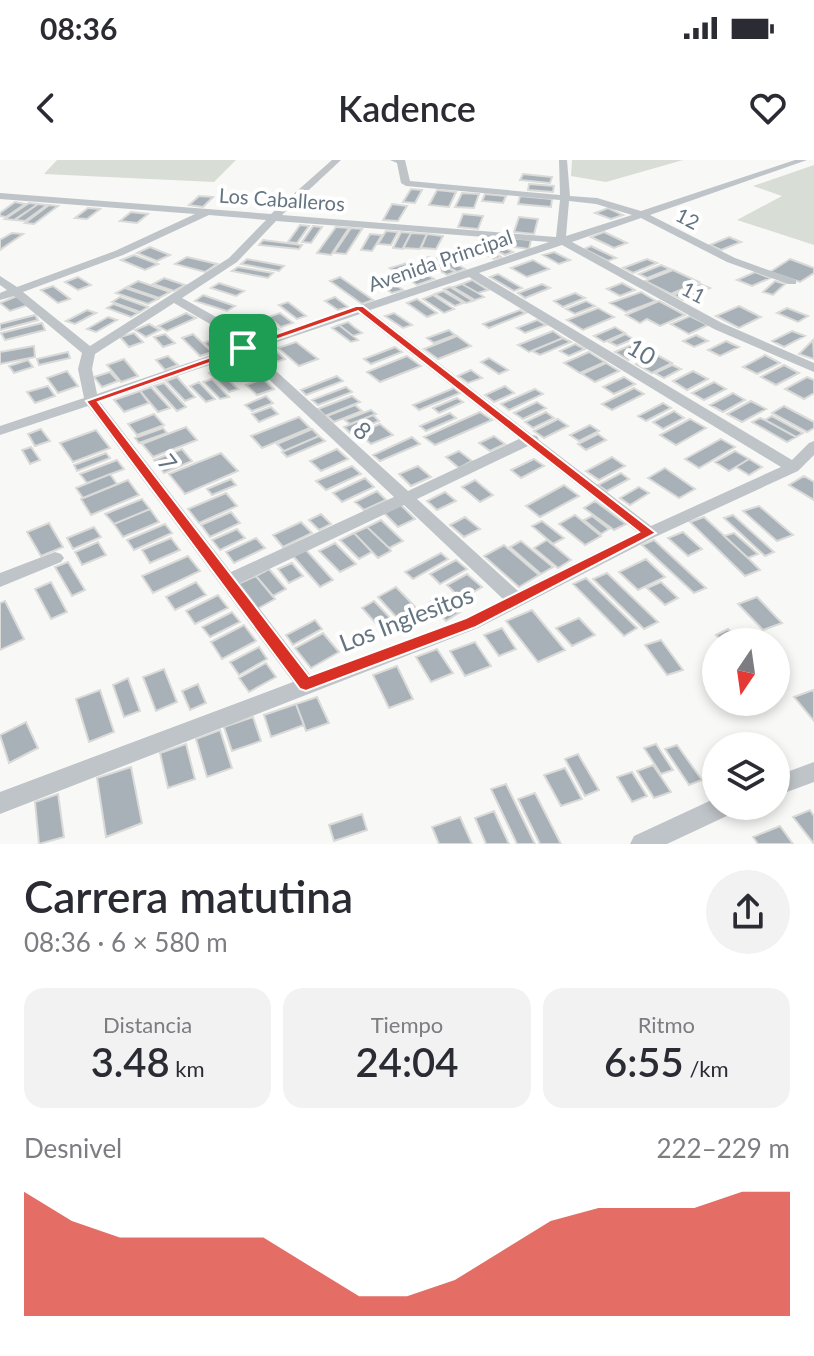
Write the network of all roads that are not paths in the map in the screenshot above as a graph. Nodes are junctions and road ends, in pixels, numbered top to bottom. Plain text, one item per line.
1 (337, 160) edge
2 (394, 160) edge
3 (563, 160) edge
4 (803, 160) edge
5 (0, 196) edge
6 (565, 196) junction
7 (209, 212) junction
8 (640, 214) junction
9 (275, 216) junction
10 (561, 240) junction
11 (469, 272) junction
12 (0, 279) edge
13 (792, 282) dead end
14 (15, 291) junction
15 (0, 297) edge
16 (176, 299) junction
17 (360, 308) junction
18 (243, 348) junction
19 (89, 352) junction
20 (814, 368) edge
21 (92, 401) junction
22 (0, 431) edge
23 (532, 439) junction
24 (814, 446) edge
25 (793, 468) junction
26 (404, 498) junction
27 (649, 533) junction
28 (55, 558) dead end
29 (0, 580) edge
30 (228, 581) junction
31 (516, 600) junction
32 (306, 684) junction
33 (814, 772) edge
34 (790, 781) edge
35 (0, 803) edge
36 (702, 816) edge
37 (642, 844) edge

1 - 9 street
2 - 6 street, 12
3 - 6 street
4 - 8 street, Avenida Principal
5 - 7 street, Los Caballeros
6 - 8 street, 12
6 - 10 street
7 - 9 street, Los Caballeros
7 - 14 street
8 - 10 street, Avenida Principal
8 - 13 street, 12
9 - 10 street, Los Caballeros
9 - 16 street
10 - 11 street, Avenida Principal
10 - 20 street, 11
11 - 17 street, Avenida Principal
11 - 25 street, 10
12 - 14 street
14 - 15 street
14 - 19 street
16 - 18 street, 8
16 - 19 street
17 - 18 street, Avenida Principal
17 - 23 street
18 - 21 street, Avenida Principal
18 - 26 street, 8
19 - 21 street, 7
21 - 22 street, Avenida Principal
21 - 30 street, 7
23 - 26 street
23 - 27 street
24 - 25 street, Los Inglesitos
25 - 27 street, Los Inglesitos
26 - 30 street
26 - 31 street, 8
27 - 31 street, Los Inglesitos
28 - 29 street
30 - 32 street, 7
31 - 32 street, Los Inglesitos
32 - 35 street, Los Inglesitos
33 - 34 street
36 - 37 street

